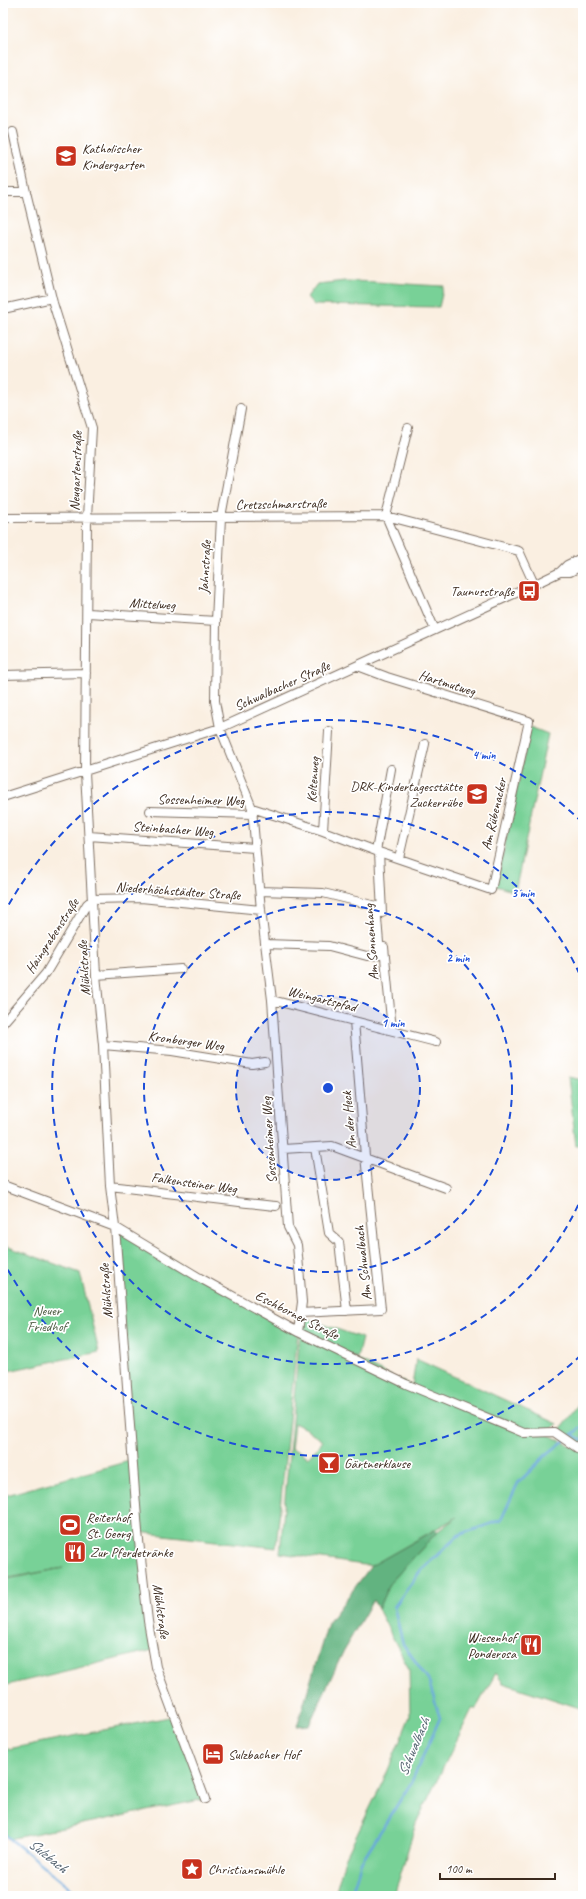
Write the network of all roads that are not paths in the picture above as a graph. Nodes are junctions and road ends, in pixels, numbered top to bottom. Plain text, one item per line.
1 (14, 132) dead end
2 (3, 192) edge
3 (26, 192) junction
4 (52, 298) junction
5 (3, 309) edge
6 (241, 409) dead end
7 (408, 428) dead end
8 (386, 516) junction
9 (3, 518) edge
10 (87, 518) junction
11 (221, 518) junction
12 (583, 557) edge
13 (583, 565) edge
14 (560, 572) junction
15 (534, 584) junction
16 (88, 613) junction
17 (216, 620) junction
18 (435, 630) junction
19 (358, 666) junction
20 (86, 673) junction
21 (3, 675) edge
22 (529, 721) joint
23 (220, 728) junction
24 (329, 731) dead end
25 (425, 744) dead end
26 (391, 769) dead end
27 (85, 772) junction
28 (3, 798) edge
29 (150, 811) dead end
30 (252, 811) junction
31 (323, 831) junction
32 (89, 836) junction
33 (255, 848) junction
34 (378, 852) junction
35 (399, 858) junction
36 (260, 891) junction
37 (93, 899) junction
38 (261, 910) junction
39 (265, 944) junction
40 (181, 969) dead end
41 (96, 975) junction
42 (272, 1000) junction
43 (354, 1021) junction
44 (3, 1023) edge
45 (392, 1030) junction
46 (436, 1042) dead end
47 (103, 1045) junction
48 (265, 1062) dead end
49 (315, 1148) junction
50 (283, 1149) junction
51 (365, 1156) junction
52 (3, 1185) edge
53 (110, 1186) junction
54 (446, 1188) dead end
55 (276, 1206) dead end
56 (115, 1227) junction
57 (347, 1311) junction
58 (300, 1313) junction
59 (298, 1332) junction
60 (583, 1452) edge
61 (205, 1799) dead end

1 - 3 street, Neugartenstraße
2 - 3 street
3 - 4 street, Neugartenstraße
4 - 5 street
4 - 10 street, Neugartenstraße
6 - 11 street, Jahnstraße
7 - 8 street
8 - 11 street, Cretzschmarstraße
8 - 15 street, Cretzschmarstraße
8 - 18 street
9 - 10 street, Cretzschmarstraße
10 - 11 street, Cretzschmarstraße
10 - 16 street, Neugartenstraße
11 - 17 street, Jahnstraße
12 - 14 street, Schwalbacher Straße
13 - 14 street, Schwalbacher Straße
14 - 15 street, Schwalbacher Straße
15 - 18 street, Schwalbacher Straße
16 - 17 street, Mittelweg
16 - 20 street, Neugartenstraße
17 - 23 street, Jahnstraße
18 - 19 street, Schwalbacher Straße
19 - 22 street, Hartmutweg
19 - 23 street, Schwalbacher Straße
20 - 21 street
20 - 27 street, Neugartenstraße
22 - 35 street, Am Rübenacker
23 - 27 street, Schwalbacher Straße
23 - 30 street, Sossenheimer Weg
24 - 31 street, Keltenweg
25 - 35 street
26 - 34 street
27 - 28 street, Schwalbacher Straße
27 - 32 street, Mühlstraße
29 - 30 street, Sossenheimer Weg
30 - 31 street
30 - 33 street, Sossenheimer Weg
31 - 34 street
32 - 33 street, Steinbacher Weg
32 - 37 street, Mühlstraße
33 - 36 street, Sossenheimer Weg
34 - 35 street
34 - 45 street, Am Sonnenhang
36 - 38 street, Sossenheimer Weg
36 - 39 street
37 - 38 street, Niederhöchstädter Straße
37 - 41 street, Mühlstraße
37 - 44 street, Haingrabenstraße
38 - 39 street, Sossenheimer Weg
39 - 42 street, Sossenheimer Weg
40 - 41 street
41 - 47 street, Mühlstraße
42 - 43 street, Weingartspfad
42 - 50 street, Sossenheimer Weg
43 - 45 street, Weingartspfad
43 - 51 street, An der Heck
45 - 46 street, Weingartspfad
47 - 48 street, Kronberger Weg
47 - 53 street, Mühlstraße
49 - 50 street, An der Heck
49 - 51 street, An der Heck
49 - 57 street
50 - 58 street, Sossenheimer Weg
51 - 54 street
51 - 57 street, Am Schwalbach
52 - 56 street, Eschborner Straße
53 - 55 street, Falkensteiner Weg
53 - 56 street, Mühlstraße
56 - 59 street, Eschborner Straße
56 - 61 street, Mühlstraße
57 - 58 street, Am Schwalbach
58 - 59 street, Sossenheimer Weg
59 - 60 street, Eschborner Straße

